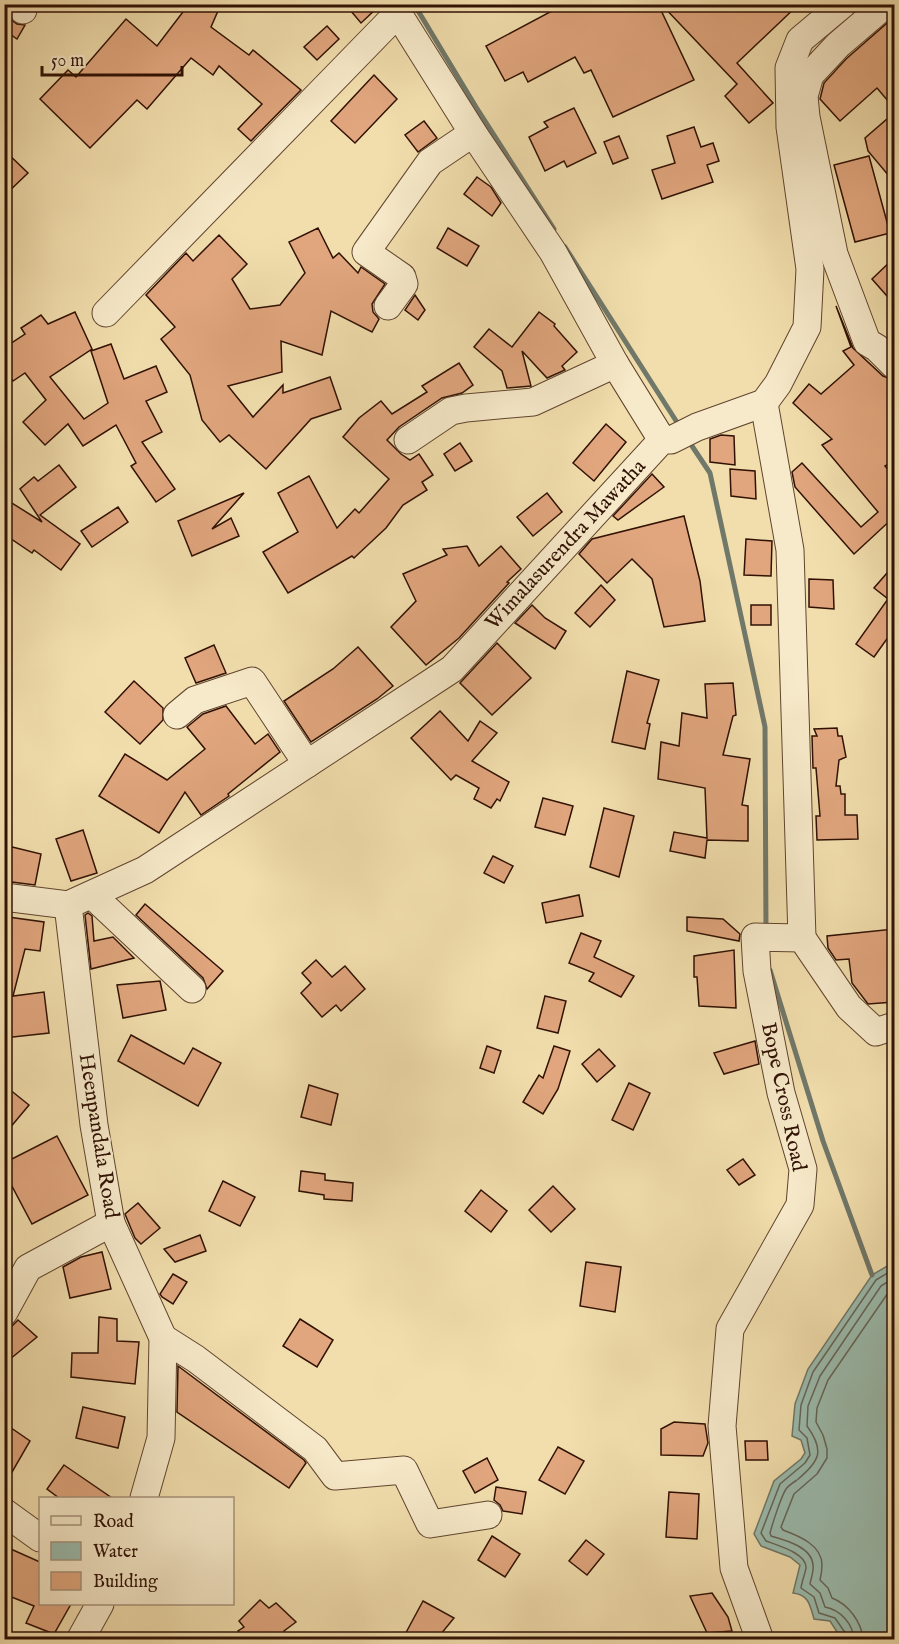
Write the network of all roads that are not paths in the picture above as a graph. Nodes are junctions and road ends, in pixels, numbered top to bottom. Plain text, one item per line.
1 (886, 4) edge
2 (395, 9) edge
3 (833, 13) edge
4 (838, 45) junction
5 (472, 133) junction
6 (388, 306) dead end
7 (105, 313) dead end
8 (615, 364) junction
9 (894, 365) edge
10 (764, 404) junction
11 (408, 440) dead end
12 (667, 440) junction
13 (177, 716) dead end
14 (307, 764) junction
15 (4, 897) edge
16 (80, 900) junction
17 (802, 938) junction
18 (192, 989) dead end
19 (894, 1026) edge
20 (111, 1222) junction
21 (13, 1279) edge
22 (4, 1312) edge
23 (163, 1338) junction
24 (144, 1497) edge
25 (4, 1512) edge
26 (488, 1515) dead end
27 (39, 1537) edge
28 (99, 1605) edge
29 (80, 1640) edge
30 (760, 1640) edge

1 - 4 street
2 - 5 street
2 - 7 street
3 - 4 street
3 - 10 street
4 - 9 street
5 - 6 street
5 - 8 street
8 - 11 street
8 - 12 street
10 - 12 street, Wimalasurendra Mawatha
10 - 17 street
12 - 14 street, Wimalasurendra Mawatha
13 - 14 street
14 - 16 street, Wimalasurendra Mawatha
15 - 16 street
16 - 18 street
16 - 20 street, Heenpandala Road
17 - 19 street
17 - 30 street, Bope Cross Road
20 - 21 street
20 - 23 street, Heenpandala Road
21 - 22 street
23 - 24 street, Heenpandala Road
23 - 26 street
25 - 27 street
28 - 29 street

